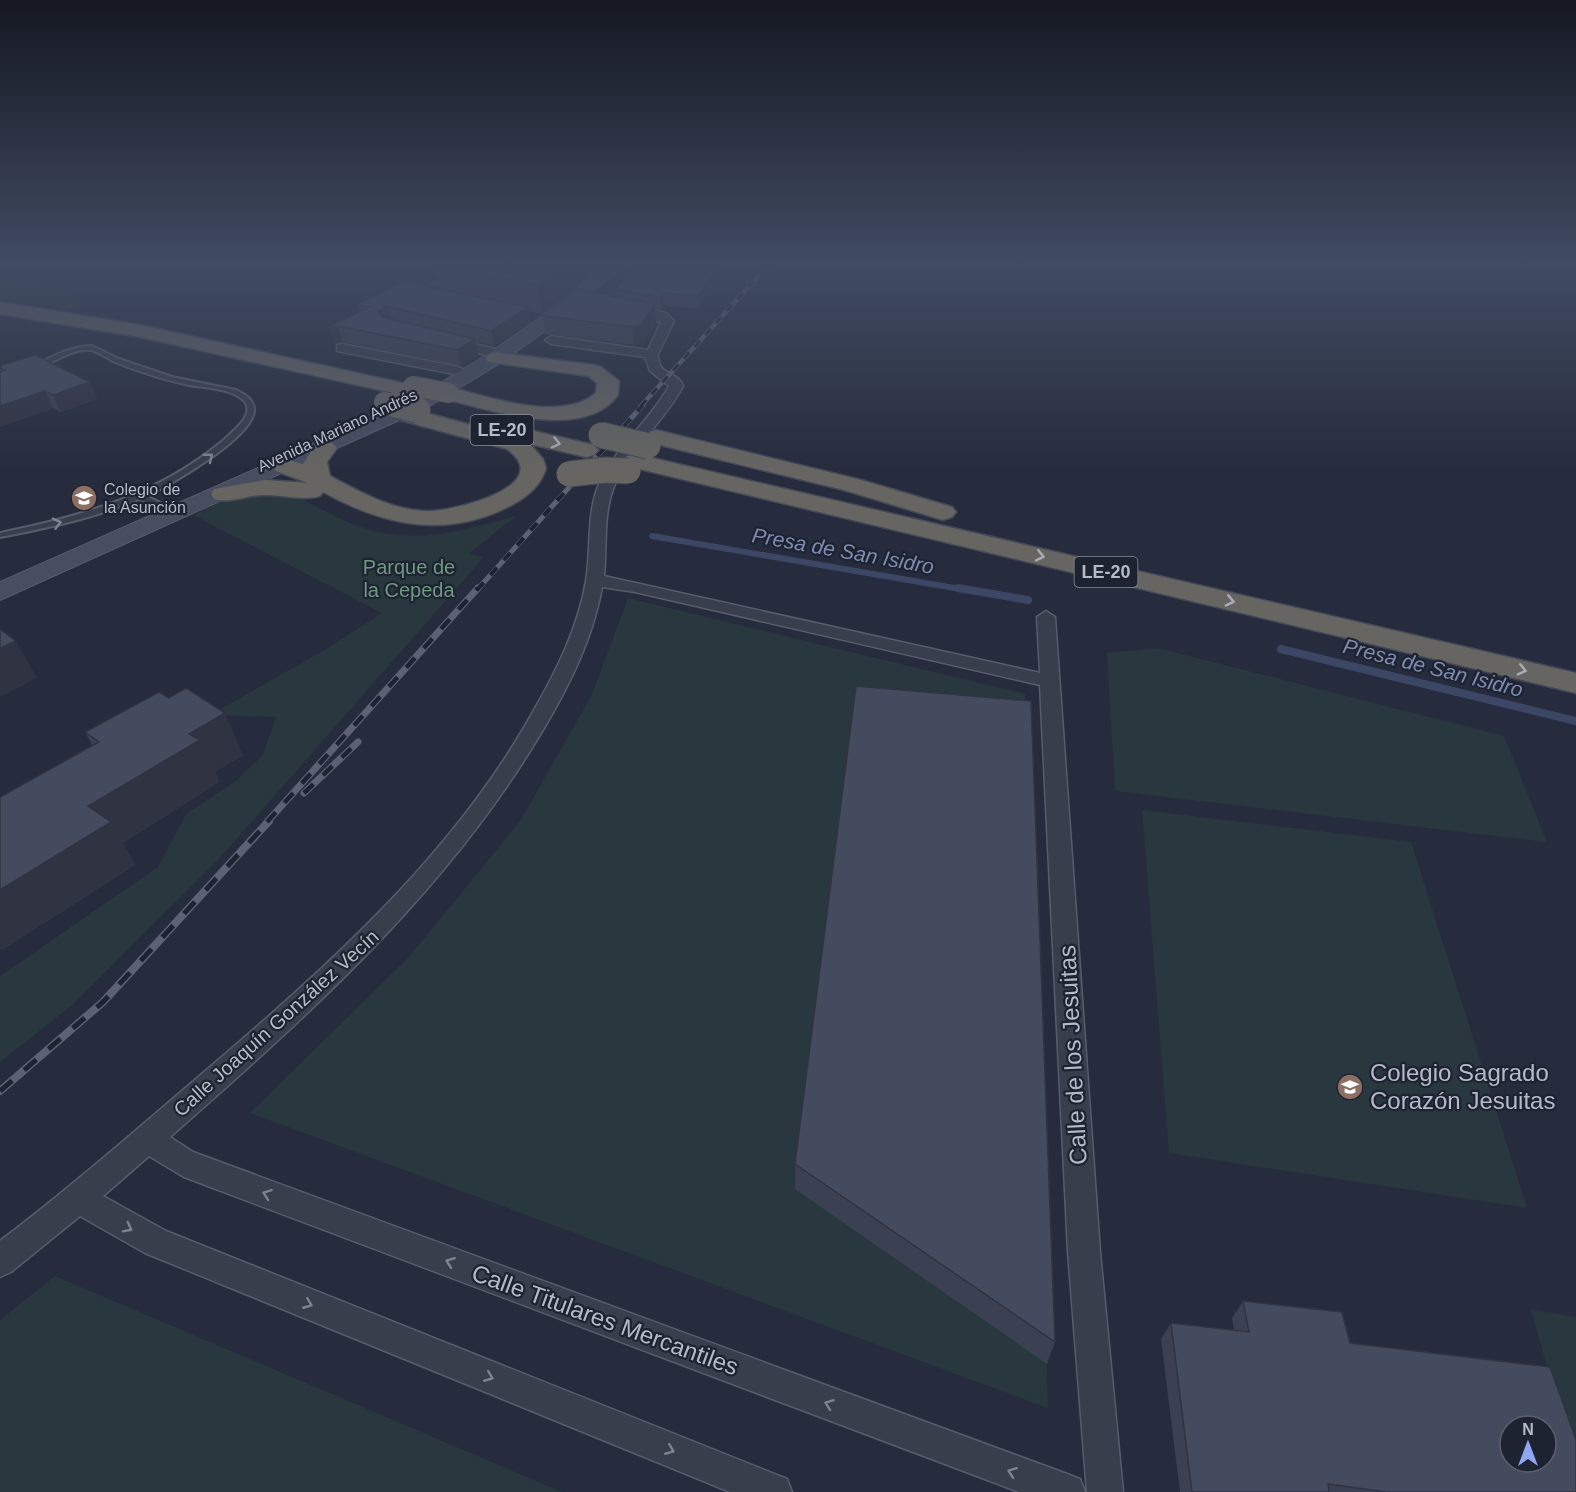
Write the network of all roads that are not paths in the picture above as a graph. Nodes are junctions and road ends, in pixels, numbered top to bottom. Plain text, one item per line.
1 (54, 331) edge
2 (138, 331) edge
3 (527, 331) edge
4 (664, 331) edge
5 (432, 338) edge
6 (551, 340) dead end
7 (342, 348) dead end
8 (503, 351) junction
9 (173, 352) junction
10 (652, 354) junction
11 (541, 362) junction
12 (465, 370) junction
13 (25, 371) edge
14 (318, 392) dead end
15 (445, 396) junction
16 (411, 401) junction
17 (373, 407) junction
18 (601, 435) junction
19 (325, 448) junction
20 (635, 460) junction
21 (281, 467) junction
22 (244, 474) junction
23 (315, 485) junction
24 (223, 494) junction
25 (140, 495) junction
26 (166, 509) junction
27 (0, 536) edge
28 (595, 580) junction
29 (6, 587) edge
30 (1046, 617) dead end
31 (1576, 659) edge
32 (1050, 681) junction
33 (1576, 682) edge
34 (149, 1137) junction
35 (78, 1199) junction
36 (0, 1261) edge
37 (774, 1492) edge
38 (1067, 1492) edge
39 (1105, 1492) edge

1 - 9 highway
2 - 16 highway
3 - 8 main road, Avenida Mariano Andrés
4 - 10 street
5 - 8 street
6 - 10 street
7 - 12 street
8 - 11 highway
8 - 12 main road, Avenida Mariano Andrés
9 - 14 highway
9 - 17 highway
10 - 20 street
11 - 12 highway
11 - 15 highway
11 - 18 highway
12 - 17 main road, Avenida Mariano Andrés
12 - 19 main road, Avenida Mariano Andrés
25 -> 13 lane
15 - 16 highway, LE-20
15 - 18 highway, LE-20
16 - 17 highway
16 -> 18 highway, LE-20
16 - 23 highway
17 - 21 main road
17 - 22 main road, Avenida Mariano Andrés
18 - 20 highway, LE-20
18 - 20 highway
19 - 21 main road, Avenida Mariano Andrés
19 - 23 highway
20 - 23 highway, bridge
20 - 28 street, Calle Joaquín González Vecín
20 - 31 highway, LE-20
20 -> 33 highway, LE-20
21 - 22 main road
21 - 23 highway
21 - 24 main road, Avenida Mariano Andrés
22 - 26 main road, Avenida Mariano Andrés
23 - 24 highway
24 - 29 main road, Avenida Mariano Andrés
25 - 26 lane
27 -> 25 lane
26 - 29 main road, Avenida Mariano Andrés
28 - 32 street
28 - 34 street, Calle Joaquín González Vecín
30 - 32 street, Calle de los Jesuitas
32 - 39 street, Calle de los Jesuitas
34 - 35 street, Calle Joaquín González Vecín
38 -> 34 street, Calle Titulares Mercantiles
35 - 36 street, Calle Joaquín González Vecín
35 -> 37 street

